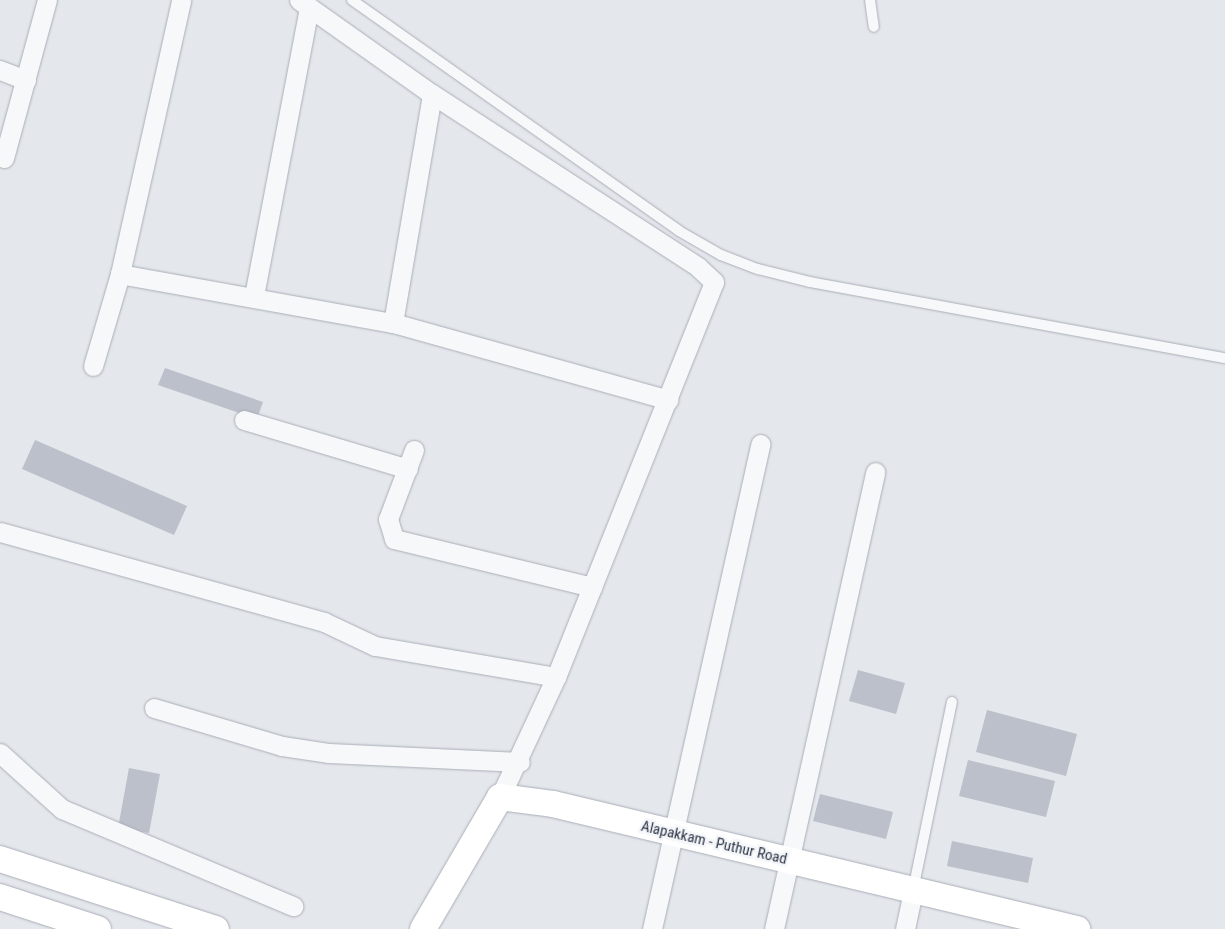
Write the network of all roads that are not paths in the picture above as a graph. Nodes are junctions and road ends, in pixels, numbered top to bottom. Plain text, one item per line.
1 (47, 0) edge
2 (181, 0) edge
3 (352, 0) edge
4 (870, 0) edge
5 (304, 4) edge
6 (874, 27) dead end
7 (0, 70) edge
8 (26, 80) junction
9 (432, 94) junction
10 (4, 158) dead end
11 (120, 274) junction
12 (254, 296) junction
13 (393, 323) junction
14 (1225, 358) edge
15 (93, 366) dead end
16 (668, 400) junction
17 (244, 420) dead end
18 (760, 444) dead end
19 (414, 450) dead end
20 (408, 469) junction
21 (875, 472) dead end
22 (0, 532) edge
23 (592, 587) junction
24 (556, 677) junction
25 (952, 702) dead end
26 (154, 708) dead end
27 (0, 753) edge
28 (520, 762) junction
29 (500, 797) junction
30 (674, 833) junction
31 (0, 859) edge
32 (789, 860) junction
33 (913, 890) junction
34 (0, 897) edge
35 (293, 906) dead end
36 (97, 929) edge
37 (216, 929) edge
38 (423, 929) edge
39 (652, 929) edge
40 (774, 929) edge
41 (905, 929) edge
42 (1076, 929) edge

1 - 8 street
2 - 11 street
3 - 14 lane
4 - 6 lane
5 - 9 street
5 - 12 street
7 - 8 street
8 - 10 street
9 - 13 street
9 - 16 street
11 - 12 street
11 - 15 street
12 - 13 street
13 - 16 street
16 - 23 street
17 - 20 street
18 - 30 street
19 - 20 street
20 - 23 street
21 - 32 street
22 - 24 street
23 - 24 street
24 - 28 street
25 - 33 lane
26 - 28 street
27 - 35 street
28 - 29 street
29 - 30 street, Alapakkam - Puthur Road
29 - 38 street
30 - 32 street, Alapakkam - Puthur Road
30 - 39 street
31 - 37 street
32 - 33 street, Alapakkam - Puthur Road
32 - 40 street
33 - 41 street
33 - 42 street, Alapakkam - Puthur Road
34 - 36 street

